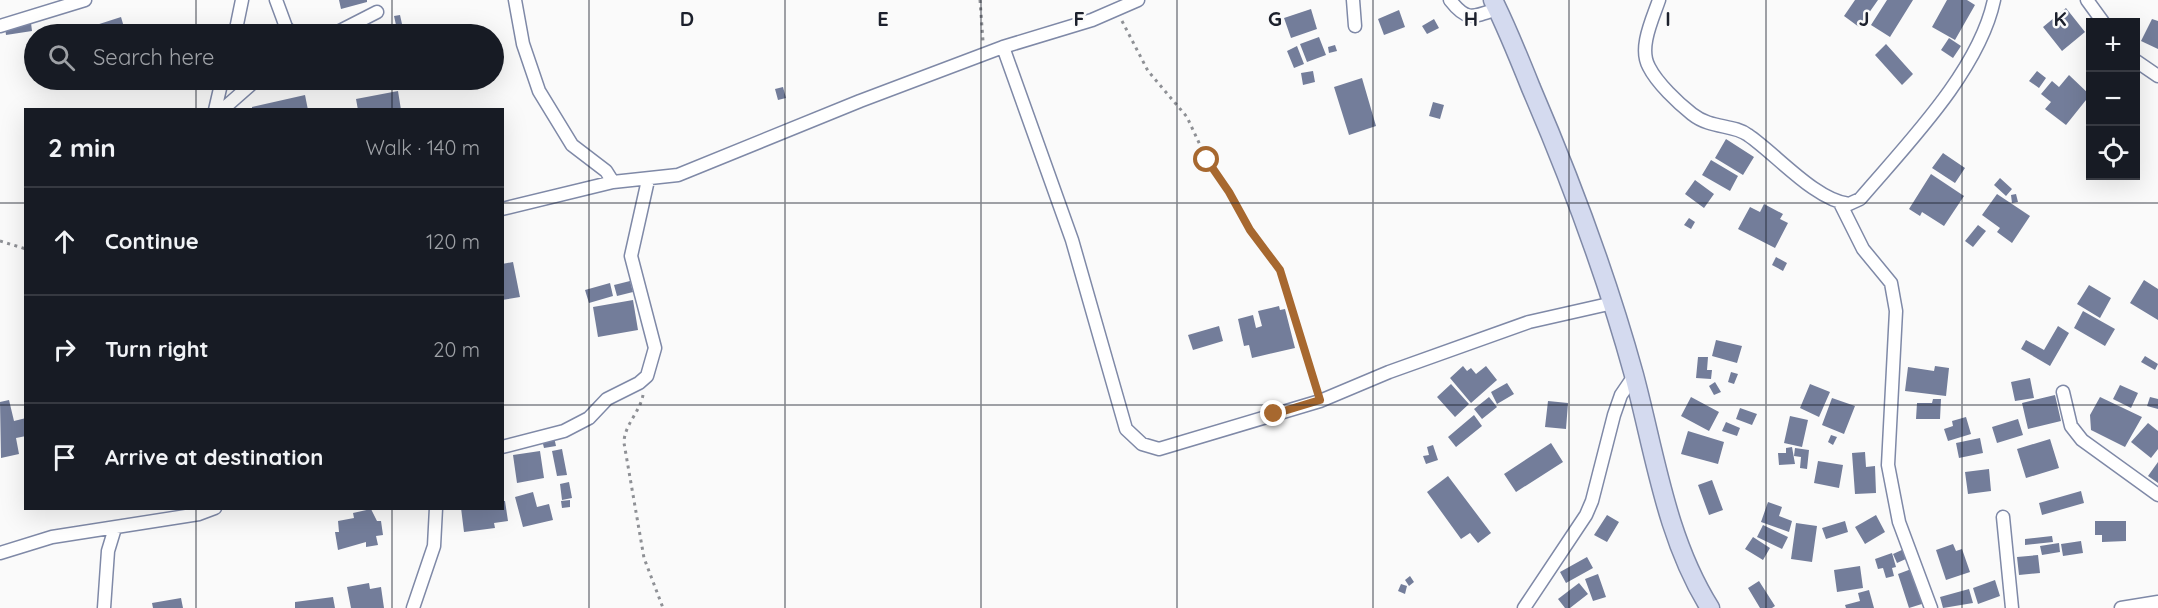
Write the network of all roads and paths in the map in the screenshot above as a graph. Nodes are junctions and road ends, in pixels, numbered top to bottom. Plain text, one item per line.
1 (85, 0) edge
2 (242, 0) edge
3 (276, 0) edge
4 (515, 0) edge
5 (980, 0) edge
6 (1138, 0) edge
7 (1353, 0) edge
8 (1450, 0) edge
9 (1659, 0) edge
10 (1994, 0) edge
11 (2087, 0) edge
12 (1495, 5) edge
13 (1116, 8) junction
14 (376, 12) dead end
15 (2100, 18) edge
16 (237, 24) edge
17 (285, 24) edge
18 (353, 24) edge
19 (0, 26) edge
20 (1355, 26) dead end
21 (1003, 47) junction
22 (983, 55) junction
23 (2140, 64) edge
24 (2158, 76) edge
25 (220, 90) edge
26 (245, 90) edge
27 (215, 108) edge
28 (224, 108) edge
29 (648, 180) junction
30 (613, 182) junction
31 (1840, 203) junction
32 (504, 209) edge
33 (0, 241) edge
34 (24, 248) edge
35 (1613, 303) junction
36 (647, 376) junction
37 (1634, 376) junction
38 (2063, 392) dead end
39 (1320, 400) junction
40 (504, 446) edge
41 (2158, 495) edge
42 (204, 510) edge
43 (436, 510) edge
44 (2003, 517) dead end
45 (115, 528) junction
46 (0, 553) edge
47 (2158, 602) edge
48 (104, 608) edge
49 (413, 608) edge
50 (663, 608) edge
51 (1524, 608) edge
52 (1710, 608) edge
53 (1931, 608) edge
54 (2012, 608) edge
55 (2121, 608) edge

1 - 19 street
2 - 16 street
3 - 17 street
4 - 30 street
5 - 22 path
6 - 13 street
7 - 20 street
8 - 12 street
9 - 31 street
10 - 31 street
11 - 15 street
12 - 35 main road
13 - 21 street
13 - 39 path
14 - 18 street
21 - 22 street
21 - 39 street
22 - 29 street
23 - 24 street
25 - 27 street
26 - 28 street
29 - 30 street
29 - 36 street
30 - 32 street
31 - 53 street
33 - 34 path
35 - 37 main road
35 - 39 street
36 - 40 street
36 - 50 path
37 - 51 street
37 - 52 main road
38 - 41 street
42 - 45 street
43 - 49 street
44 - 54 street
45 - 46 street
45 - 48 street
47 - 55 street

